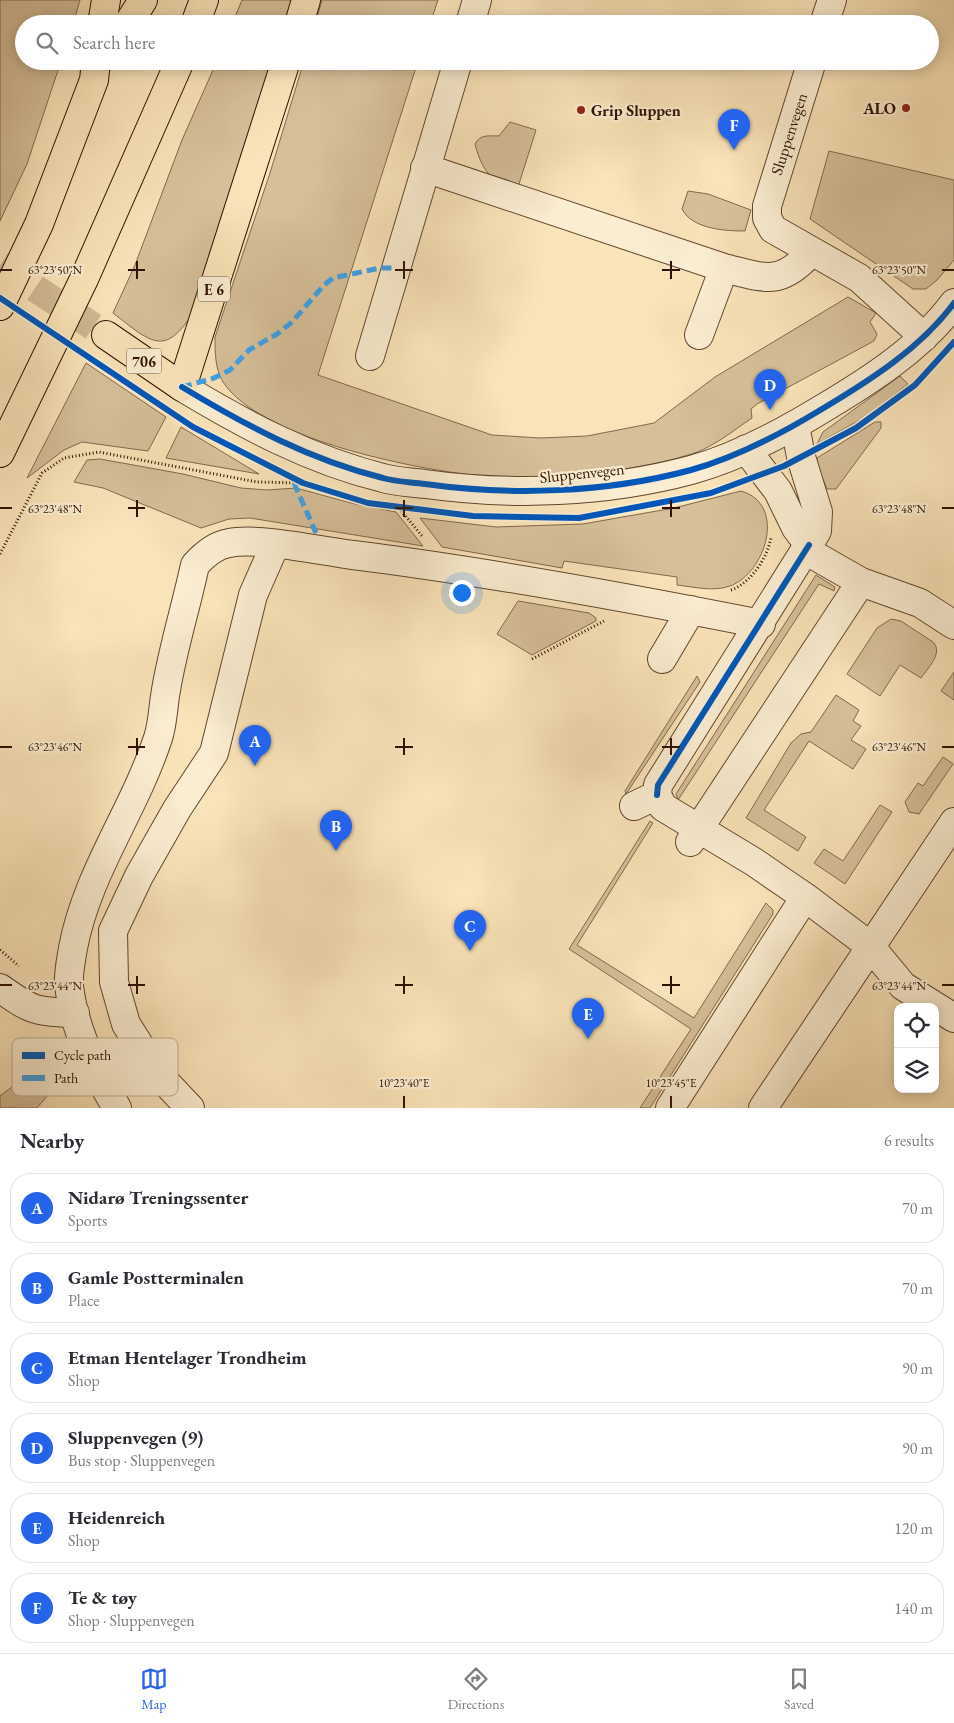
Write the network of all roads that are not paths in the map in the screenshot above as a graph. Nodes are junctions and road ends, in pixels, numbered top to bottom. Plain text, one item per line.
1 (106, 0) edge
2 (143, 0) edge
3 (204, 0) edge
4 (306, 0) edge
5 (477, 0) edge
6 (832, 0) edge
7 (104, 15) edge
8 (134, 15) edge
9 (198, 15) edge
10 (301, 15) edge
11 (473, 15) edge
12 (827, 15) edge
13 (97, 70) edge
14 (176, 70) edge
15 (283, 70) edge
16 (455, 70) edge
17 (809, 70) edge
18 (425, 168) junction
19 (811, 252) junction
20 (724, 268) junction
21 (0, 306) edge
22 (952, 310) edge
23 (106, 335) tunnel mouth
24 (699, 335) dead end
25 (924, 337) junction
26 (370, 356) dead end
27 (182, 387) junction
28 (795, 425) junction
29 (746, 449) junction
30 (0, 453) edge
31 (275, 545) junction
32 (807, 547) junction
33 (861, 582) junction
34 (691, 610) junction
35 (760, 624) junction
36 (954, 625) edge
37 (662, 659) dead end
38 (954, 822) edge
39 (694, 836) junction
40 (805, 897) junction
41 (870, 946) junction
42 (0, 988) edge
43 (75, 1013) junction
44 (954, 1018) edge
45 (84, 1038) edge
46 (135, 1038) edge
47 (178, 1095) edge
48 (110, 1096) edge
49 (117, 1108) edge
50 (190, 1108) edge
51 (670, 1108) edge
52 (763, 1108) edge

1 - 7 main road
2 - 8 main road
3 - 9 main road
4 - 10 main road
5 - 11 street
6 - 12 street
13 - 21 main road
14 - 30 main road
15 - 27 main road, E 6
16 - 18 street
17 - 19 street, Sluppenvegen
18 - 20 street
18 - 26 street
19 - 20 street
19 - 25 street, Sluppenvegen
20 - 24 street
22 - 25 street, Sluppenvegen
23 - 27 main road, Sluppenvegen / 706
25 - 28 street, Sluppenvegen
27 - 29 street, Sluppenvegen
28 - 29 street, Sluppenvegen
28 - 32 street
29 - 32 street
31 - 34 street
31 - 43 street
31 - 46 street
32 - 33 street
32 - 35 street
33 - 36 street
33 - 39 street
34 - 35 street
34 - 37 street
35 - 39 street
38 - 41 street
39 - 40 street
40 - 41 street
40 - 51 street
41 - 44 street
41 - 52 street
42 - 43 street
43 - 45 street
47 - 50 street
48 - 49 street

